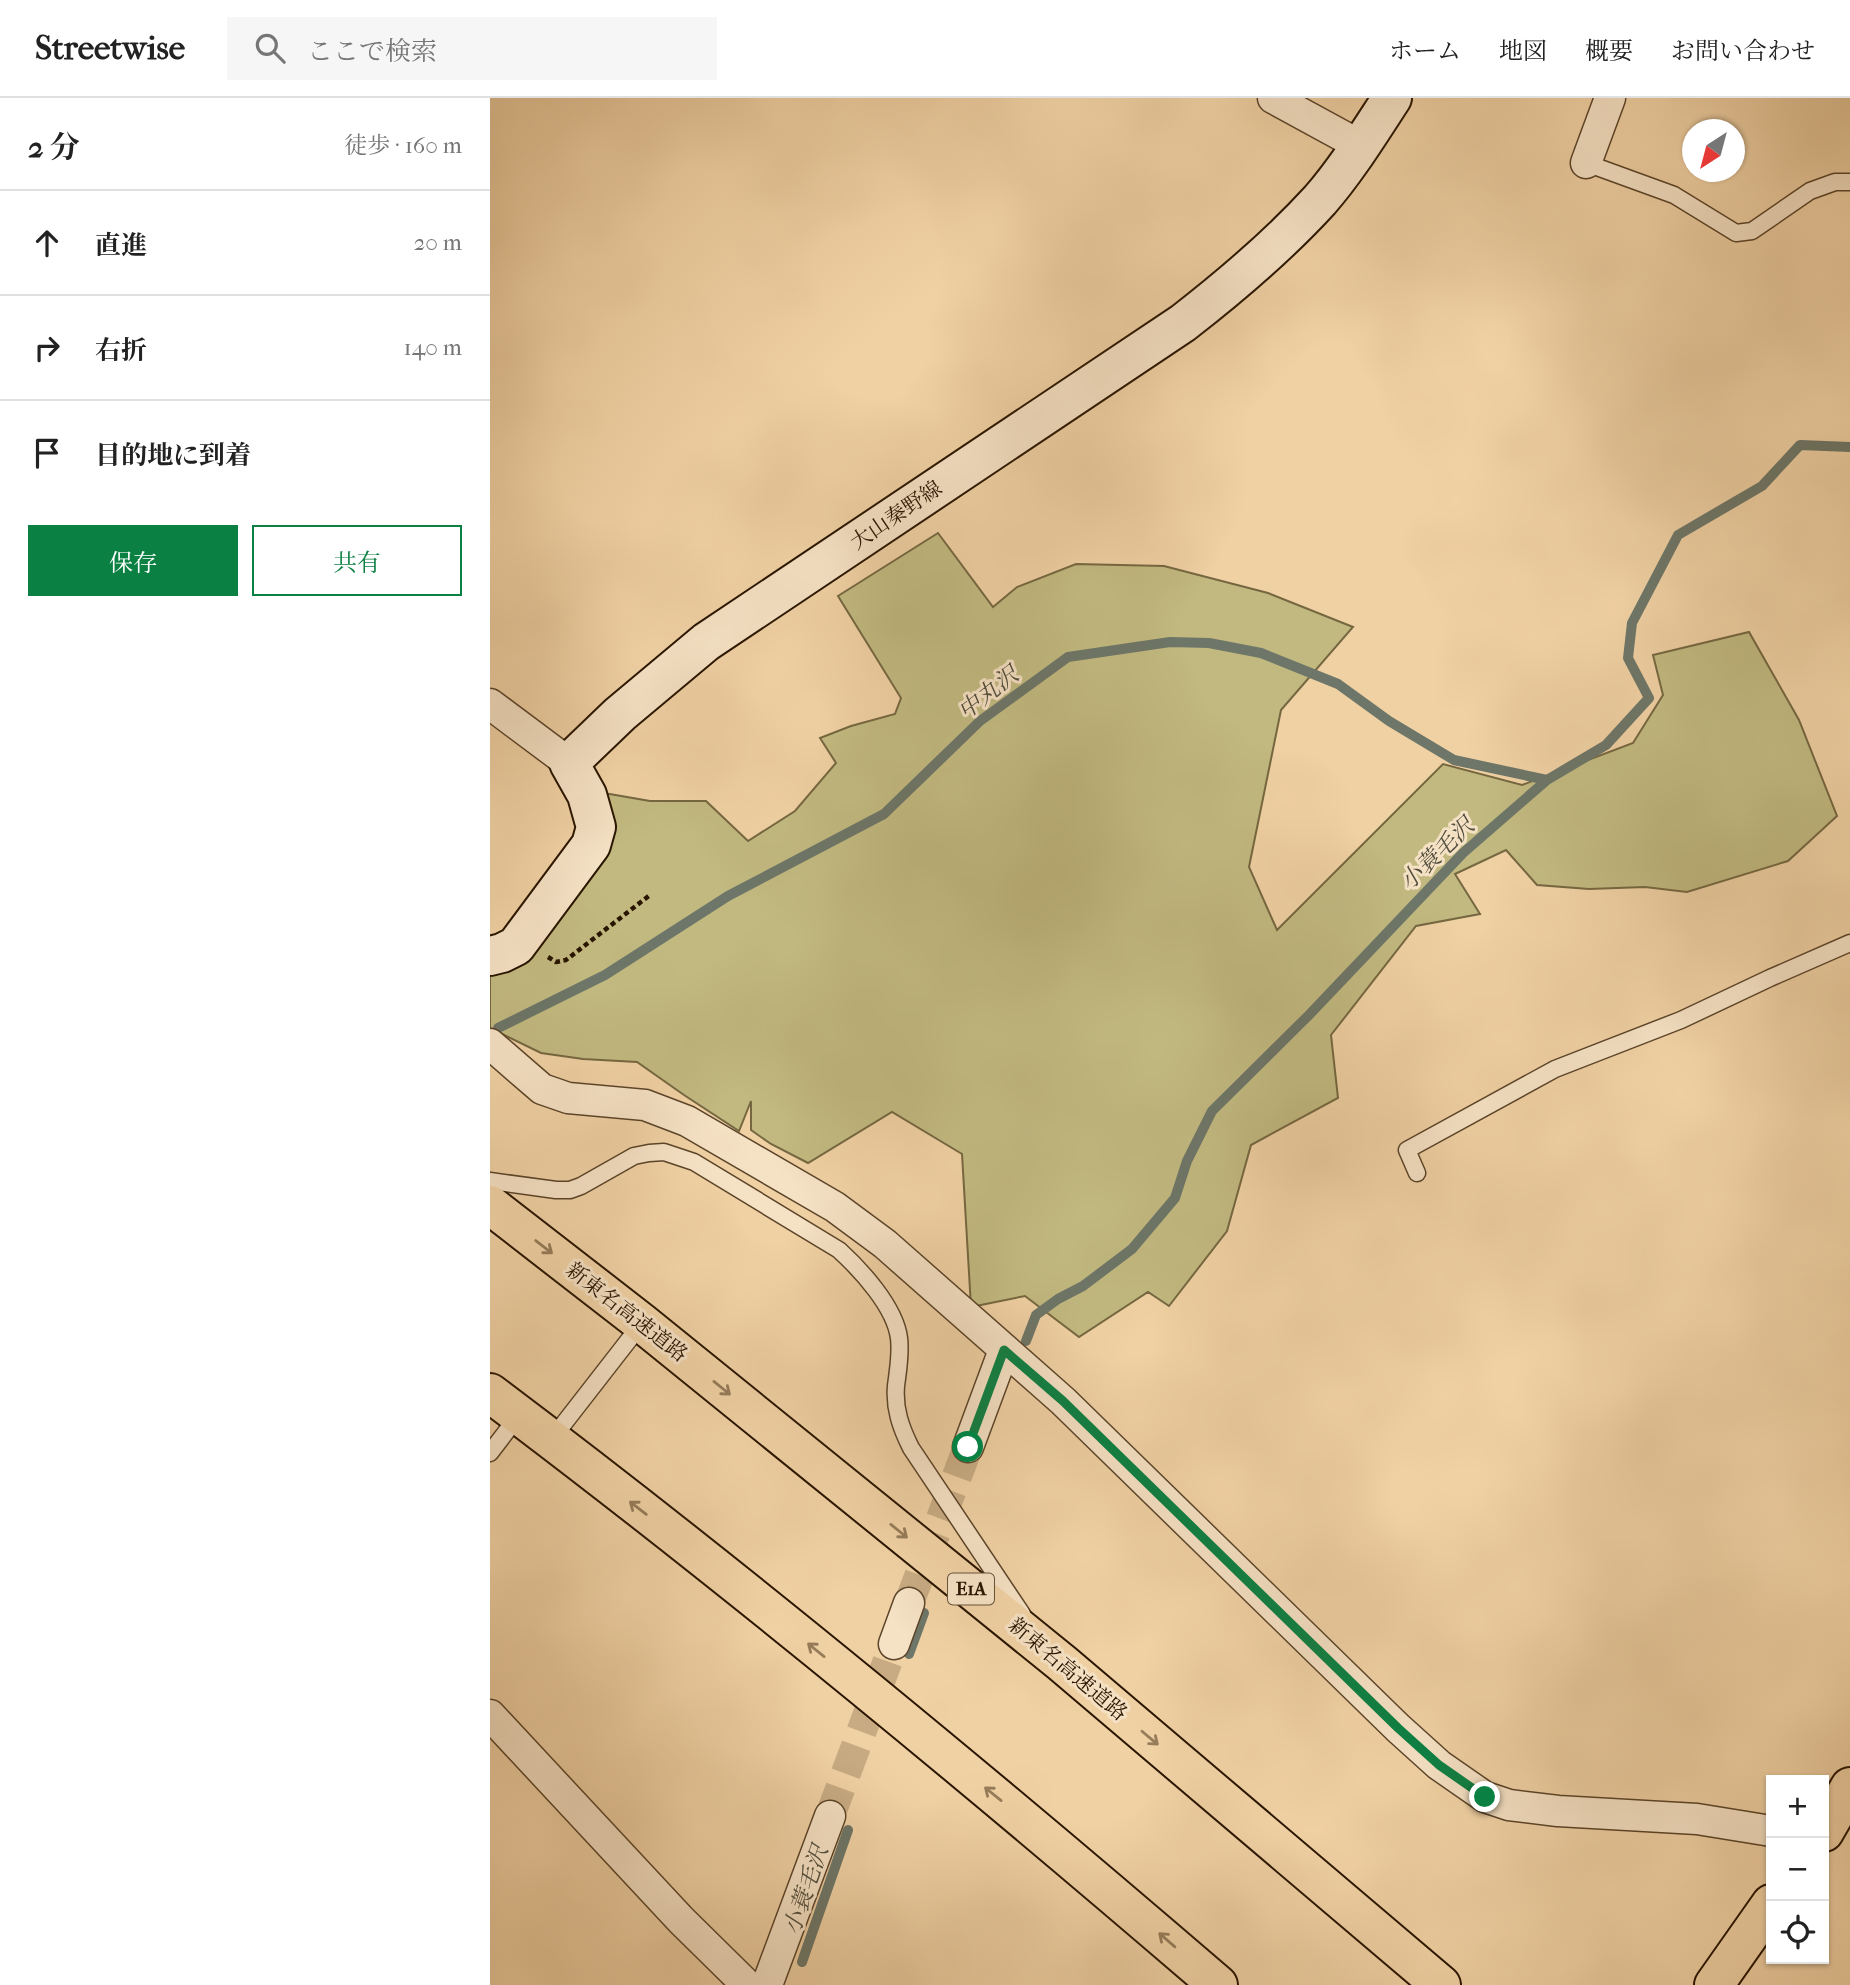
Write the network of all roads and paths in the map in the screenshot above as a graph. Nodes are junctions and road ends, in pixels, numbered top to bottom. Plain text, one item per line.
1 (1273, 98) edge
2 (1392, 98) edge
3 (1610, 98) edge
4 (1361, 146) junction
5 (1586, 163) joint
6 (1850, 182) edge
7 (490, 704) edge
8 (569, 763) junction
9 (650, 895) dead end
10 (1850, 943) edge
11 (490, 956) edge
12 (546, 956) dead end
13 (490, 1044) edge
14 (751, 1158) junction
15 (1417, 1173) dead end
16 (490, 1181) edge
17 (734, 1186) junction
18 (490, 1205) edge
19 (642, 1323) junction
20 (1004, 1350) junction
21 (505, 1404) edge
22 (551, 1440) junction
23 (968, 1447) tunnel mouth
24 (490, 1453) edge
25 (909, 1603) tunnel mouth
26 (894, 1644) tunnel mouth
27 (1047, 1651) junction
28 (490, 1715) edge
29 (1850, 1787) edge
30 (830, 1816) tunnel mouth
31 (1766, 1829) edge
32 (1834, 1829) edge
33 (1766, 1910) edge
34 (747, 1985) edge
35 (767, 1985) edge
36 (1218, 1985) edge
37 (1441, 1985) edge
38 (1714, 1985) edge

1 - 4 street
2 - 4 main road, 大山秦野線
3 - 5 street
4 - 8 main road, 大山秦野線
5 - 6 lane
7 - 8 street
8 - 11 main road
9 - 12 path
10 - 15 lane
13 - 14 street
14 - 17 lane
14 - 20 street
16 - 17 lane
17 - 27 lane
18 -> 19 main road, 新東名高速道路 / E1A
19 - 22 lane
19 -> 27 main road, 新東名高速道路 / E1A
20 - 23 street
20 - 31 street
21 - 22 main road
21 - 24 lane
36 -> 22 main road
25 - 26 street
27 -> 37 main road, 新東名高速道路 / E1A
28 - 34 street
29 - 32 main road
30 - 35 street
33 - 38 main road

